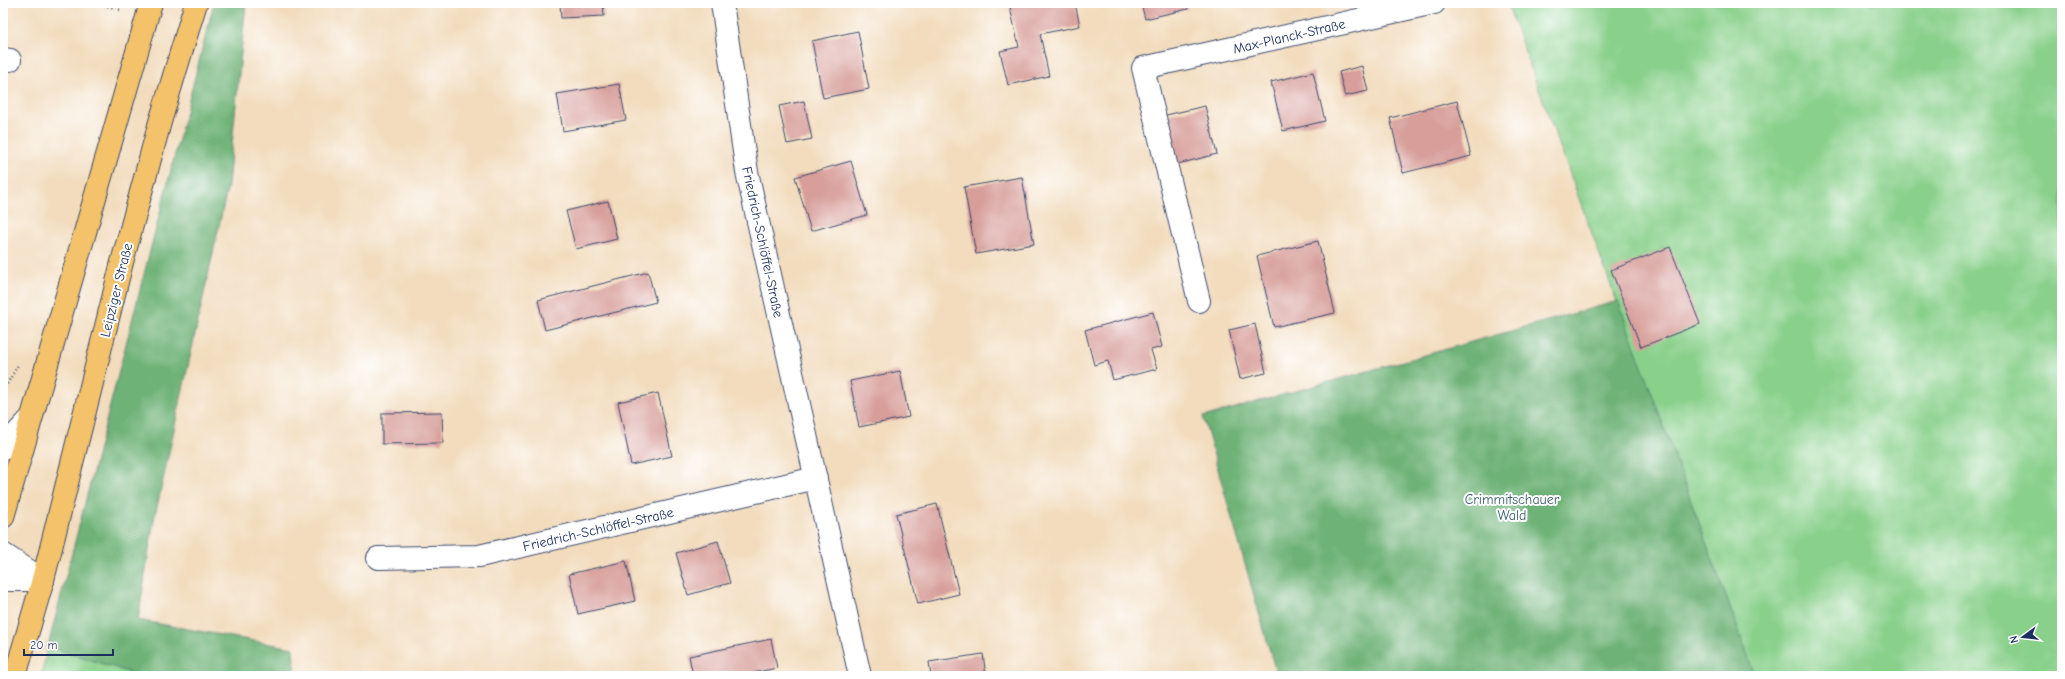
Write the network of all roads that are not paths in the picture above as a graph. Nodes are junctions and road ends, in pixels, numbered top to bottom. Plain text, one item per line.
1 (151, 3) edge
2 (196, 3) edge
3 (722, 3) edge
4 (1434, 3) edge
5 (1199, 301) dead end
6 (31, 418) junction
7 (3, 448) edge
8 (816, 478) junction
9 (3, 517) edge
10 (3, 554) edge
11 (378, 558) dead end
12 (3, 580) edge
13 (43, 580) junction
14 (15, 676) edge
15 (860, 676) edge

1 - 6 main road
2 - 13 main road, Leipziger Straße
3 - 8 street, Friedrich-Schlöffel-Straße
4 - 5 street, Max-Planck-Straße
6 - 7 street
6 - 9 main road
8 - 11 street, Friedrich-Schlöffel-Straße
8 - 15 street, Friedrich-Schlöffel-Straße
10 - 13 street
12 - 13 street
13 - 14 main road, Leipziger Straße

